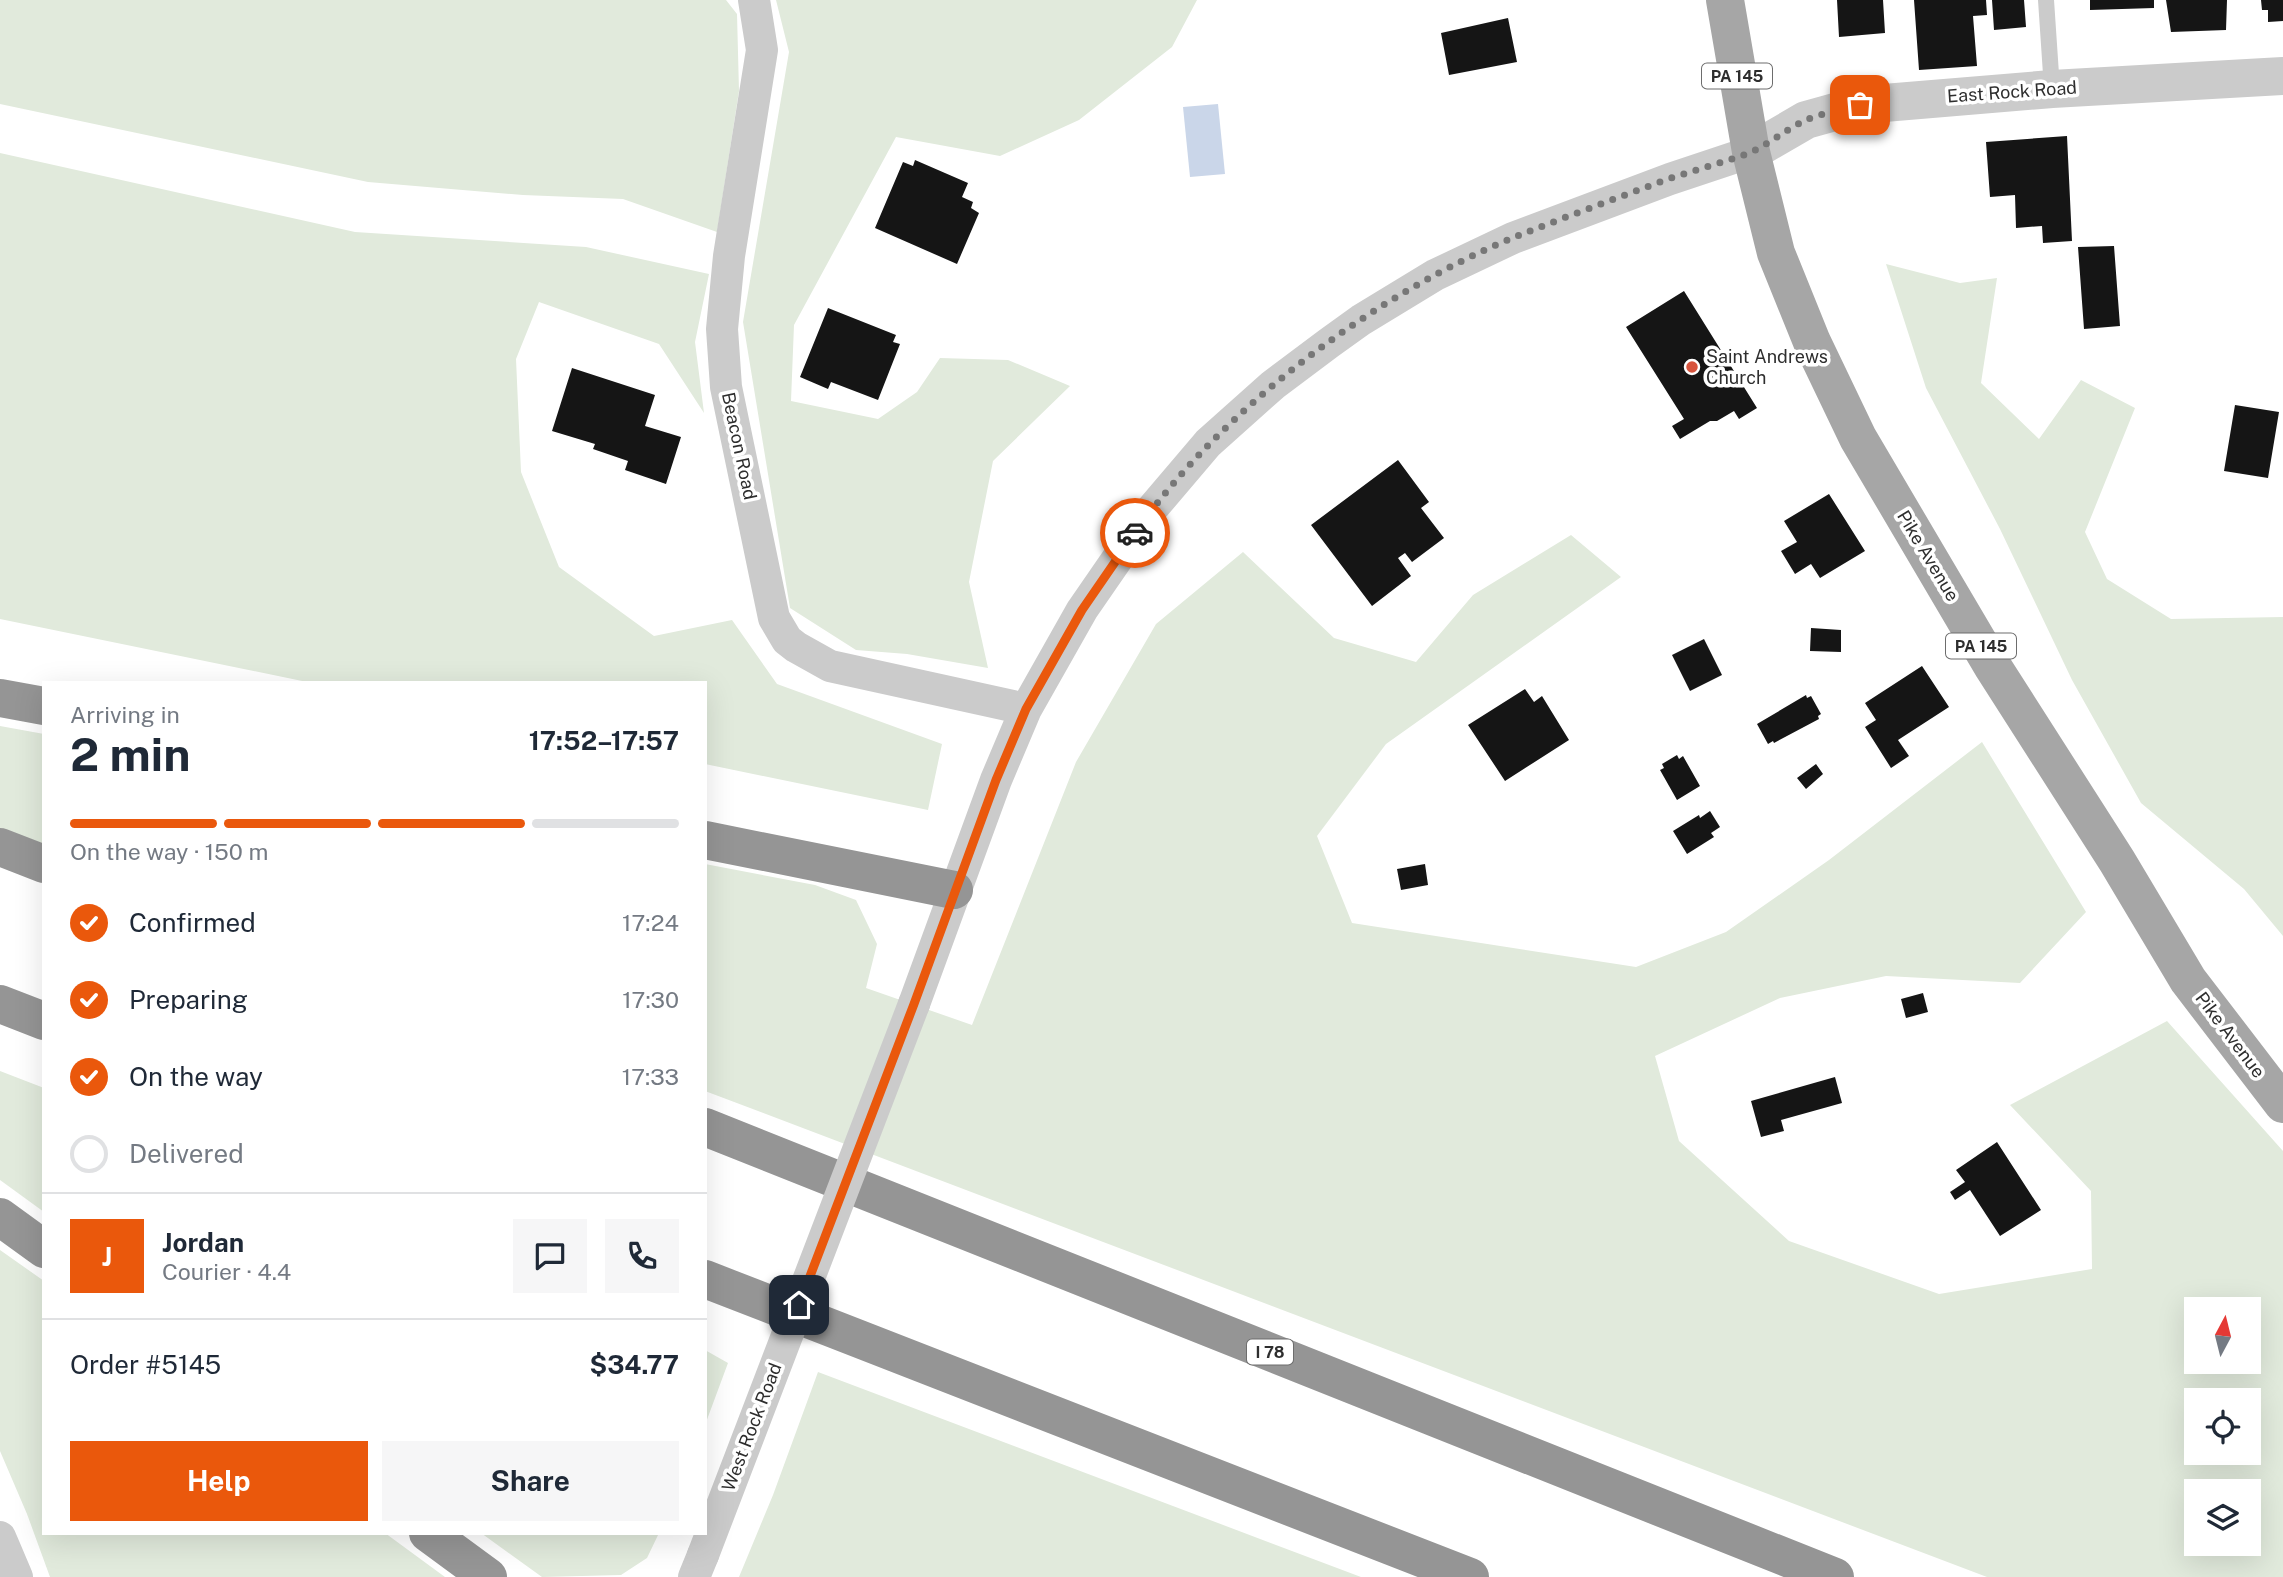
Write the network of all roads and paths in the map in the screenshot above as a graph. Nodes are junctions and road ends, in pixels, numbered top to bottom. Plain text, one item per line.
1 (754, 0) edge
2 (1724, 0) edge
3 (2046, 0) edge
4 (2283, 76) edge
5 (2052, 89) junction
6 (1751, 152) junction
7 (0, 698) edge
8 (42, 706) edge
9 (1026, 709) junction
10 (707, 840) edge
11 (0, 847) edge
12 (42, 863) edge
13 (954, 890) junction
14 (0, 1004) edge
15 (42, 1020) edge
16 (2283, 1104) edge
17 (707, 1128) edge
18 (0, 1217) edge
19 (42, 1248) edge
20 (707, 1280) edge
21 (431, 1535) edge
22 (0, 1537) edge
23 (699, 1566) edge
24 (17, 1577) edge
25 (488, 1577) edge
26 (1470, 1577) edge
27 (1835, 1577) edge

1 - 9 street, Beacon Road
2 - 6 main road, PA 145
3 - 5 lane
4 - 5 street, East Rock Road
5 - 6 street, East Rock Road
6 - 9 street, West Rock Road
6 - 16 main road, Pike Avenue / PA 145
7 - 8 highway
9 - 13 street, West Rock Road
10 - 13 highway
11 - 12 highway
13 - 23 street, West Rock Road, bridge
14 - 15 highway
17 - 27 highway, I 78
18 - 19 highway
20 - 26 highway
21 - 25 highway
22 - 24 street

